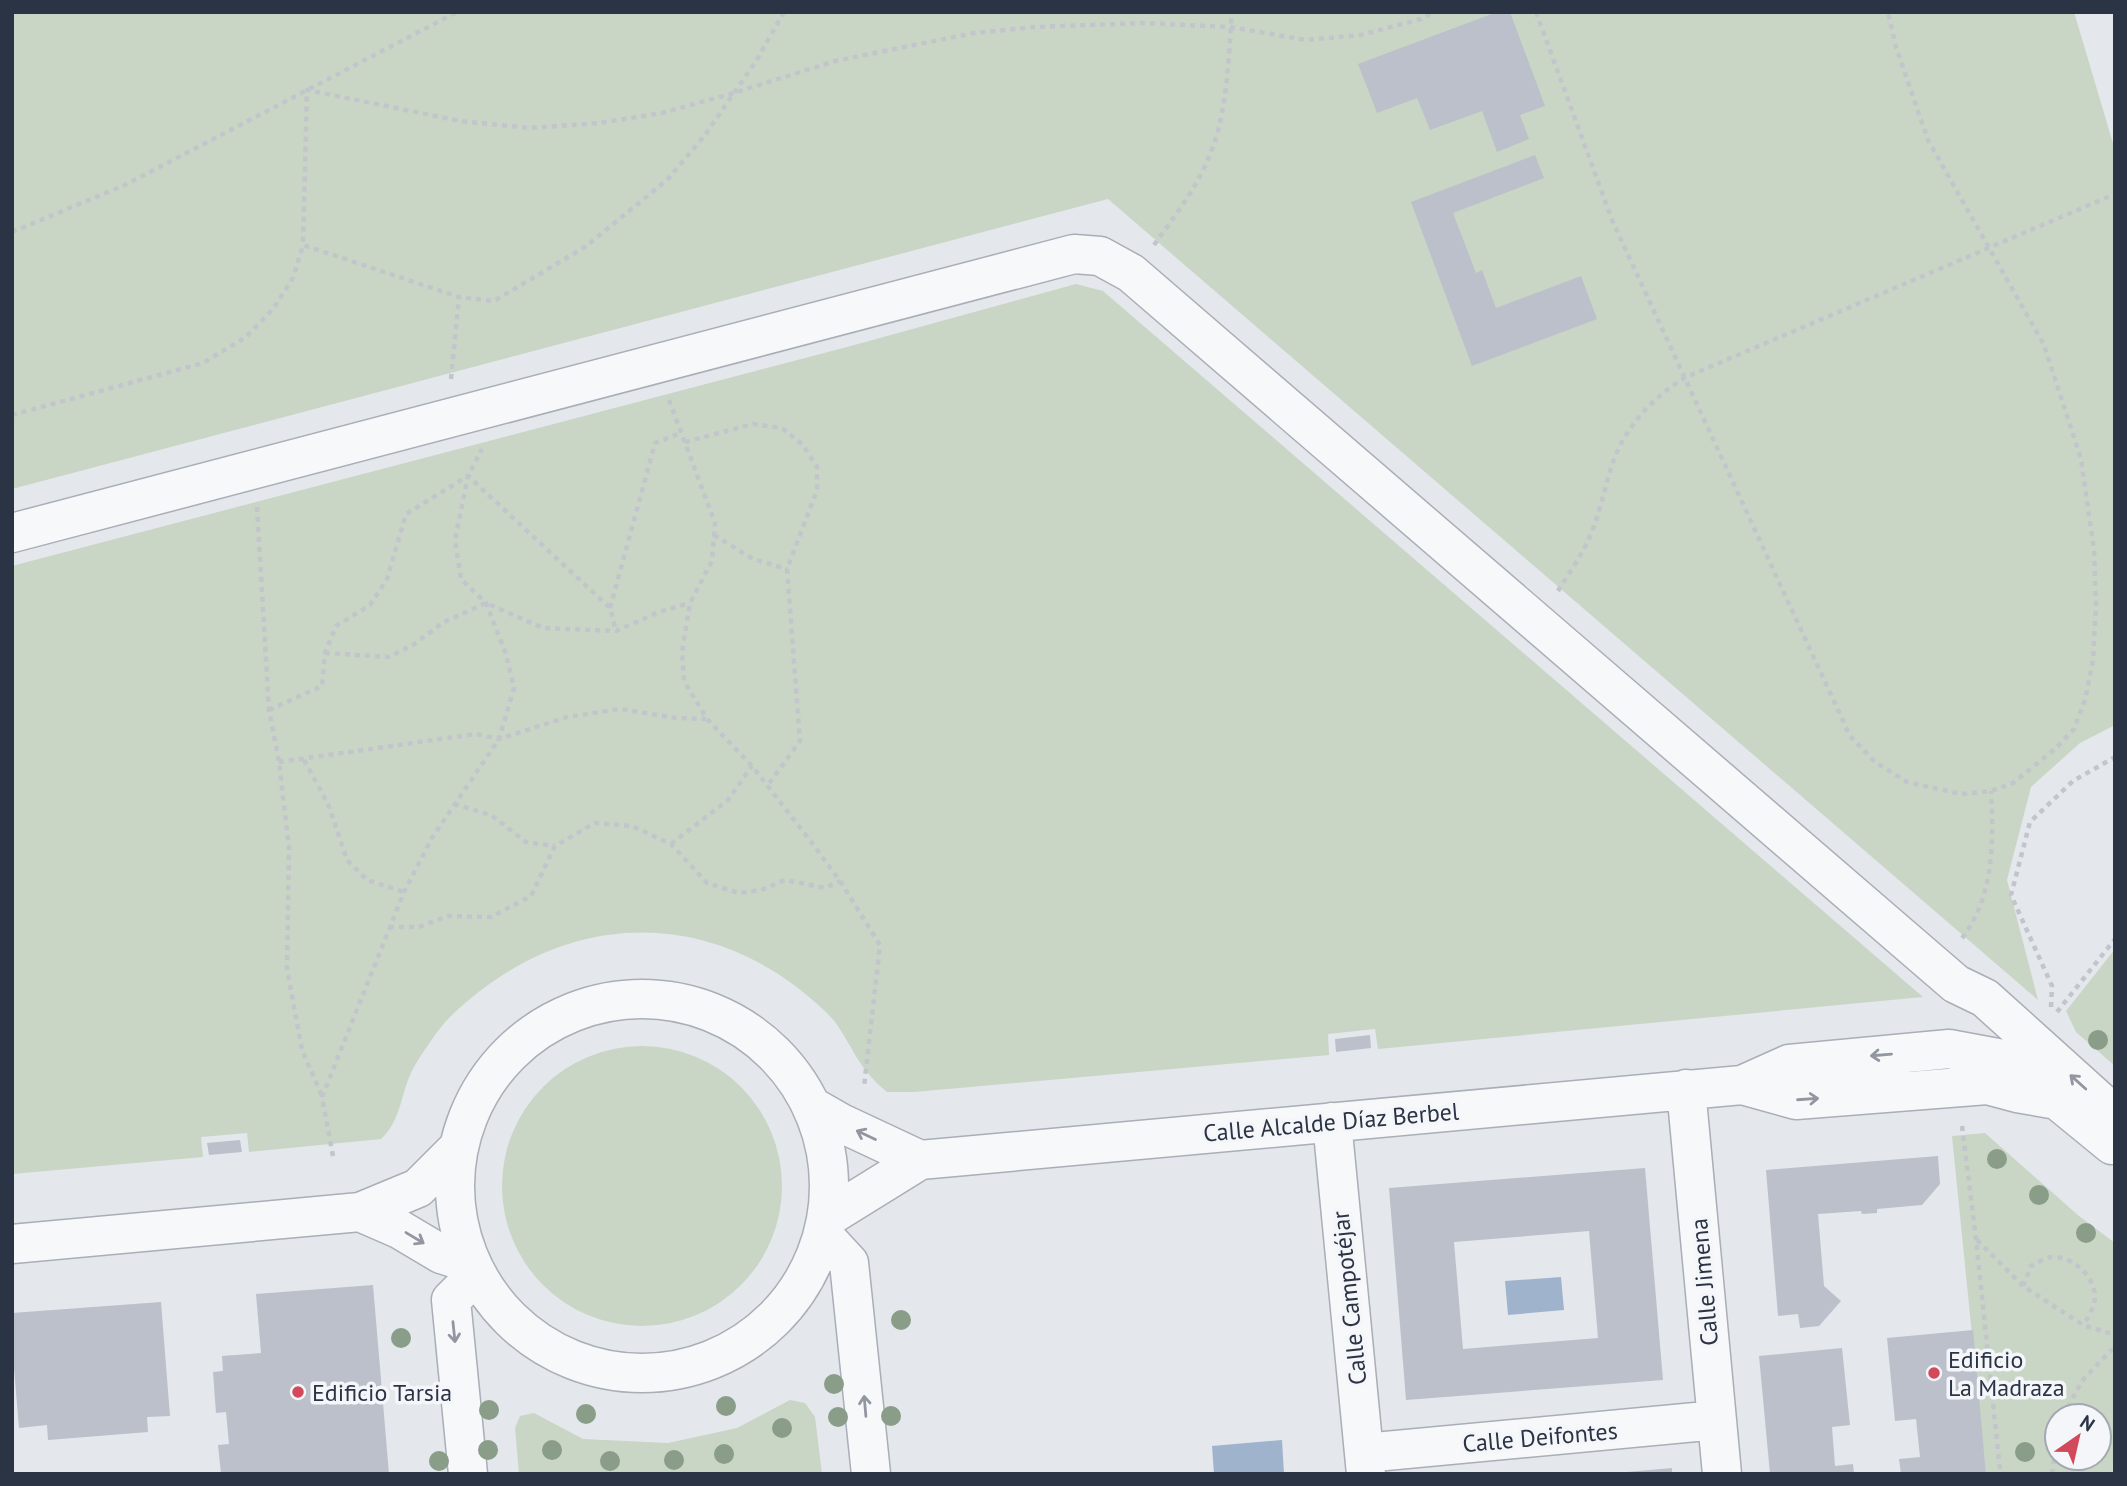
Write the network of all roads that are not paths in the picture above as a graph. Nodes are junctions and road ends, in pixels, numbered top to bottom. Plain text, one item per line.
1 (12, 533) edge
2 (1963, 995) junction
3 (2030, 1040) junction
4 (1949, 1049) junction
5 (1742, 1085) junction
6 (1686, 1090) junction
7 (2057, 1100) junction
8 (813, 1107) junction
9 (1332, 1122) junction
10 (2115, 1129) edge
11 (2115, 1147) edge
12 (457, 1148) junction
13 (920, 1160) junction
14 (360, 1212) junction
15 (826, 1227) junction
16 (12, 1244) edge
17 (473, 1269) junction
18 (1717, 1420) junction
19 (1365, 1463) edge
20 (468, 1474) edge
21 (871, 1474) edge
22 (1722, 1474) edge

1 - 2 street
2 - 3 street
2 - 4 street
3 - 4 street, Calle Alcalde Díaz Berbel
3 - 7 street, Calle Alcalde Díaz Berbel
10 -> 3 street
4 -> 5 street, Calle Alcalde Díaz Berbel
5 - 6 street, Calle Alcalde Díaz Berbel
5 -> 7 street, Calle Alcalde Díaz Berbel
6 - 9 street, Calle Alcalde Díaz Berbel
6 - 18 street, Calle Jimena
7 - 11 street
8 - 12 street
13 -> 8 street
8 - 15 street
9 - 13 street, Calle Alcalde Díaz Berbel
9 - 19 street, Calle Campotéjar
12 - 14 street
12 - 17 street
13 - 15 street, Calle Alcalde Díaz Berbel
14 - 16 street
14 -> 17 street
15 - 17 street
21 -> 15 street
17 -> 20 street
18 - 19 street, Calle Deifontes
18 - 22 street, Calle Jimena

